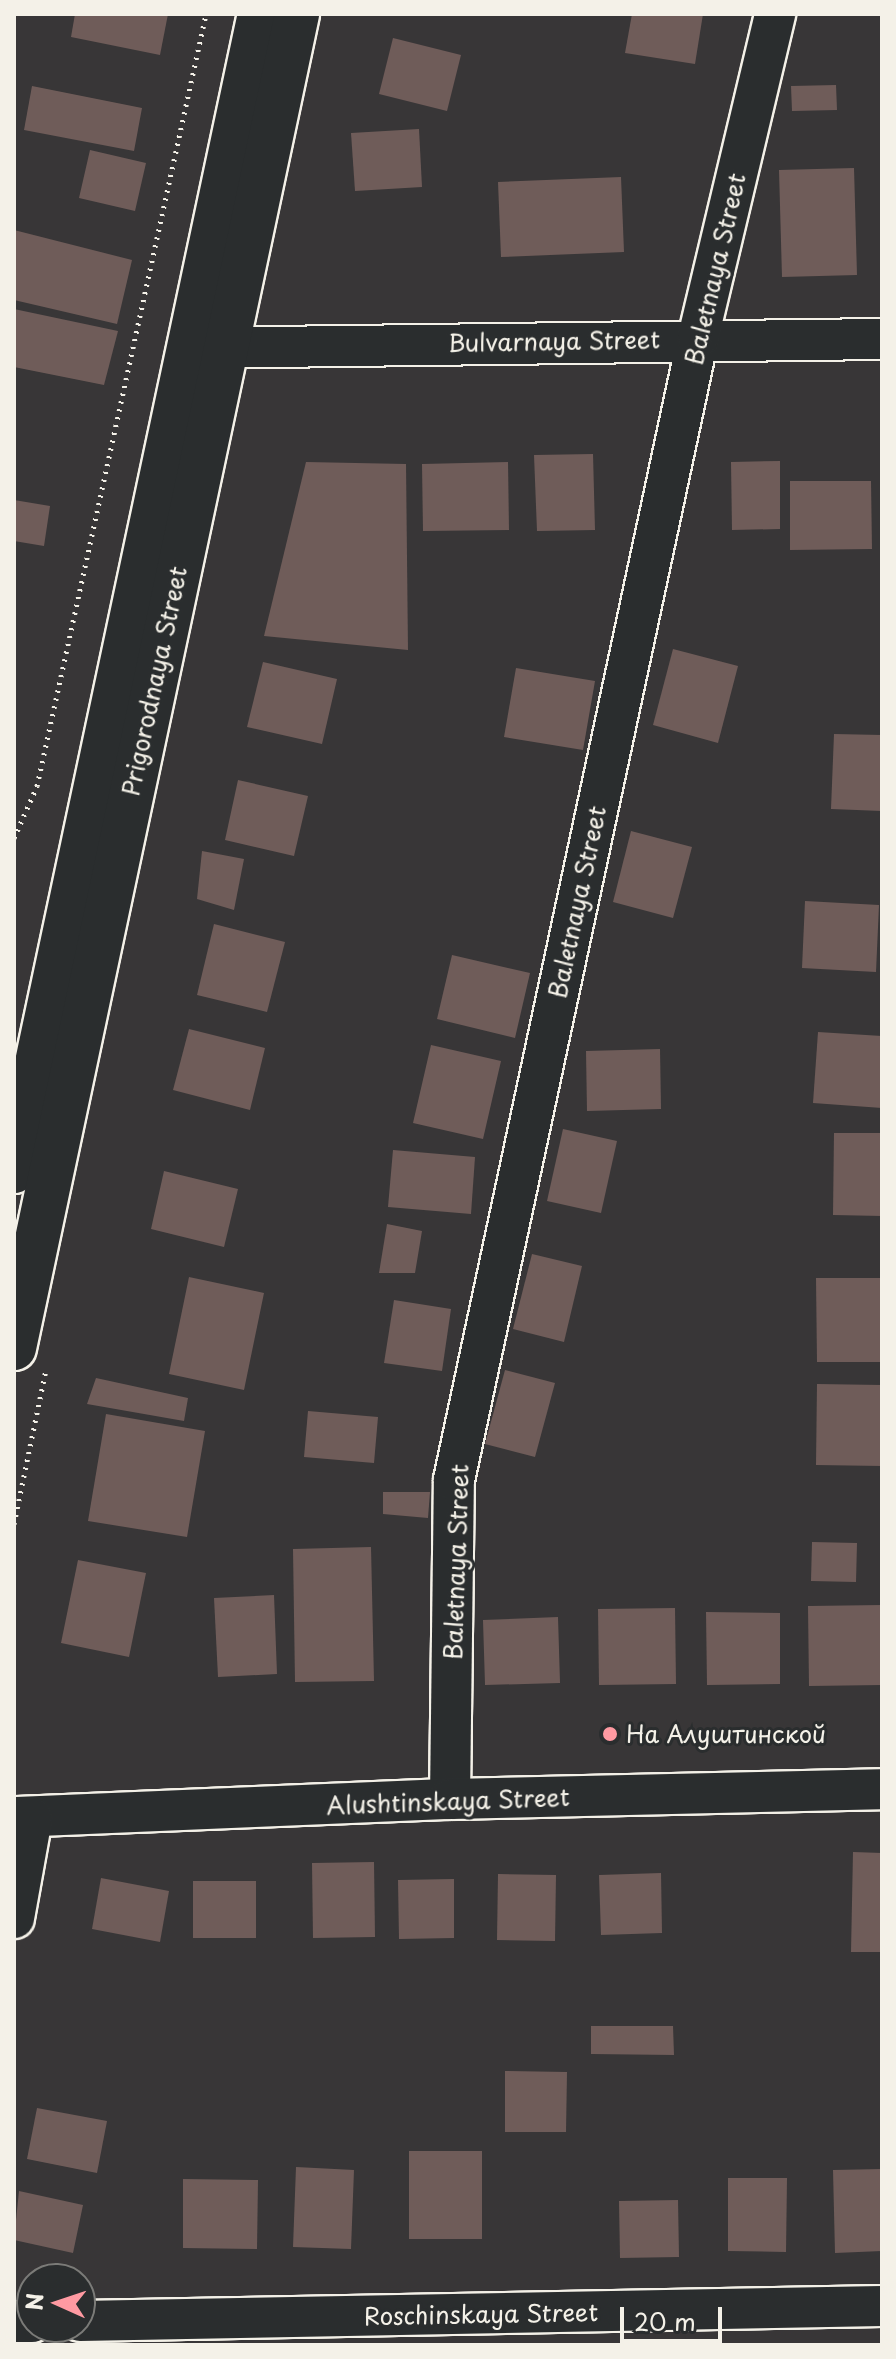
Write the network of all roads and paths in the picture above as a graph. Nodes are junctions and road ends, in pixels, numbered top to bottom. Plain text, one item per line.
1 (206, 14) edge
2 (260, 14) edge
3 (297, 14) edge
4 (775, 14) edge
5 (698, 338) junction
6 (882, 339) edge
7 (207, 347) junction
8 (14, 838) edge
9 (14, 1171) edge
10 (14, 1348) edge
11 (882, 1789) edge
12 (450, 1799) junction
13 (23, 1817) edge
14 (14, 1918) edge
15 (882, 2306) edge
16 (96, 2321) edge

1 - 8 path
2 - 7 street, Prigorodnaya Street
3 - 7 street, Prigorodnaya Street
4 - 5 street, Baletnaya Street
5 - 6 street, Bulvarnaya Street
5 - 7 street, Bulvarnaya Street
5 - 12 street, Baletnaya Street
7 - 9 street, Prigorodnaya Street
7 - 10 street, Prigorodnaya Street
11 - 12 street, Alushtinskaya Street
12 - 13 street, Alushtinskaya Street
13 - 14 street
15 - 16 street, Roschinskaya Street

